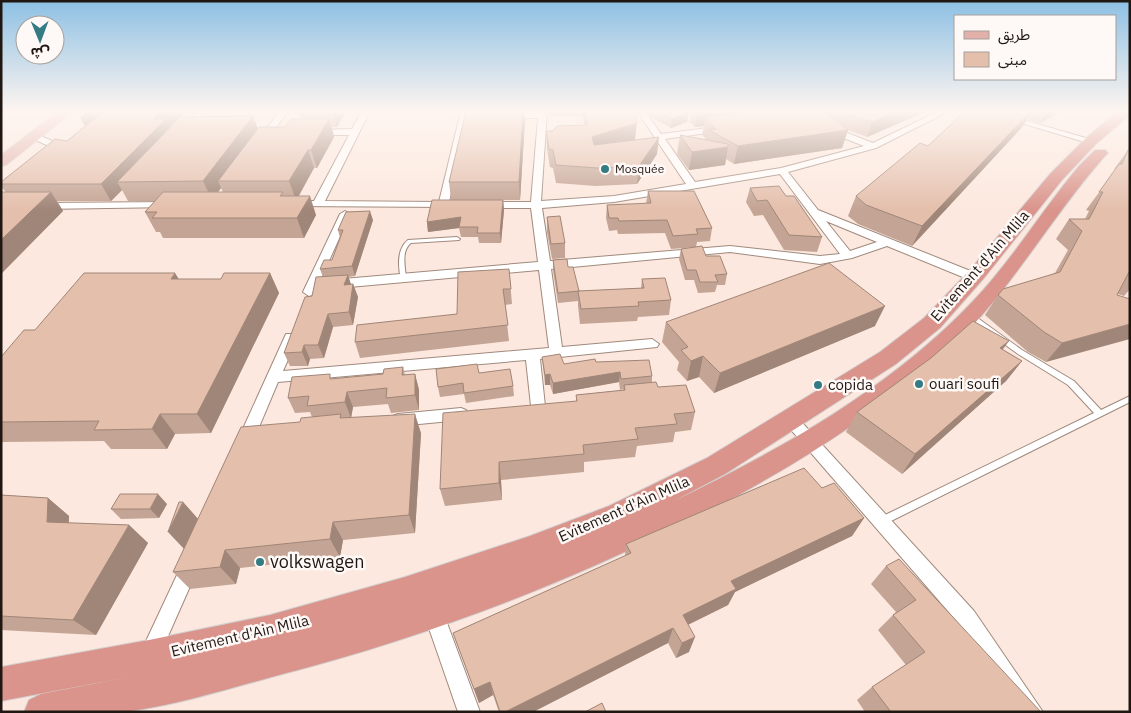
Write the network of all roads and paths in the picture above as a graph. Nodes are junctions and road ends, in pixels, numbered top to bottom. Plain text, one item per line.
1 (23, 144) edge
2 (52, 144) edge
3 (261, 144) edge
4 (349, 144) edge
5 (460, 144) edge
6 (541, 144) edge
7 (665, 144) edge
8 (870, 144) edge
9 (877, 144) edge
10 (1087, 144) edge
11 (1110, 144) edge
12 (874, 146) junction
13 (257, 148) edge
14 (73, 154) edge
15 (1, 162) edge
16 (782, 171) junction
17 (693, 188) junction
18 (281, 204) edge
19 (318, 204) junction
20 (350, 204) junction
21 (180, 205) edge
22 (443, 205) junction
23 (536, 205) junction
24 (30, 206) edge
25 (814, 212) junction
26 (457, 239) dead end
27 (886, 242) junction
28 (848, 256) junction
29 (546, 266) junction
30 (974, 277) junction
31 (403, 278) junction
32 (312, 286) junction
33 (304, 304) edge
34 (970, 316) junction
35 (297, 323) edge
36 (652, 344) dead end
37 (556, 351) junction
38 (532, 353) junction
39 (274, 377) junction
40 (1130, 399) edge
41 (519, 408) edge
42 (480, 412) edge
43 (1099, 413) junction
44 (791, 420) junction
45 (384, 422) edge
46 (267, 434) edge
47 (248, 436) junction
48 (812, 441) junction
49 (240, 454) edge
50 (881, 521) junction
51 (196, 551) edge
52 (433, 611) junction
53 (142, 676) junction
54 (1, 684) edge
55 (100, 706) edge
56 (42, 712) edge
57 (469, 712) edge
58 (1032, 712) edge

1 - 15 main road
2 - 14 street
3 - 13 street
4 - 19 street
5 - 22 street
6 - 23 street
7 - 17 street
8 - 12 street
9 - 12 street
10 - 30 highway, Evitement d'Ain Mlila
11 - 34 highway, Evitement d'Ain Mlila
12 - 16 street
16 - 17 street
16 - 25 street
17 - 23 street
18 - 19 street
19 - 20 street
20 - 22 street
20 - 32 street
21 - 24 street
22 - 23 street
23 - 29 street
25 - 27 street
25 - 28 street
26 - 31 lane
27 - 28 street
27 - 30 street
28 - 29 street
29 - 31 street
29 - 37 street
30 - 44 highway, Evitement d'Ain Mlila
31 - 32 street
32 - 33 street
34 - 43 lane
34 - 48 highway, Evitement d'Ain Mlila
35 - 39 street
36 - 37 street
37 - 38 street
38 - 39 street
38 - 41 street
39 - 47 street
40 - 43 lane
42 - 45 street
43 - 50 lane
44 - 48 street
44 - 53 highway, Evitement d'Ain Mlila
46 - 47 street
47 - 49 street
48 - 50 street
48 - 52 highway, Evitement d'Ain Mlila
50 - 58 street
51 - 53 street
52 - 53 highway, Evitement d'Ain Mlila
52 - 57 street
53 - 54 highway, Evitement d'Ain Mlila
53 - 55 highway, Evitement d'Ain Mlila
55 - 56 highway, Evitement d'Ain Mlila

